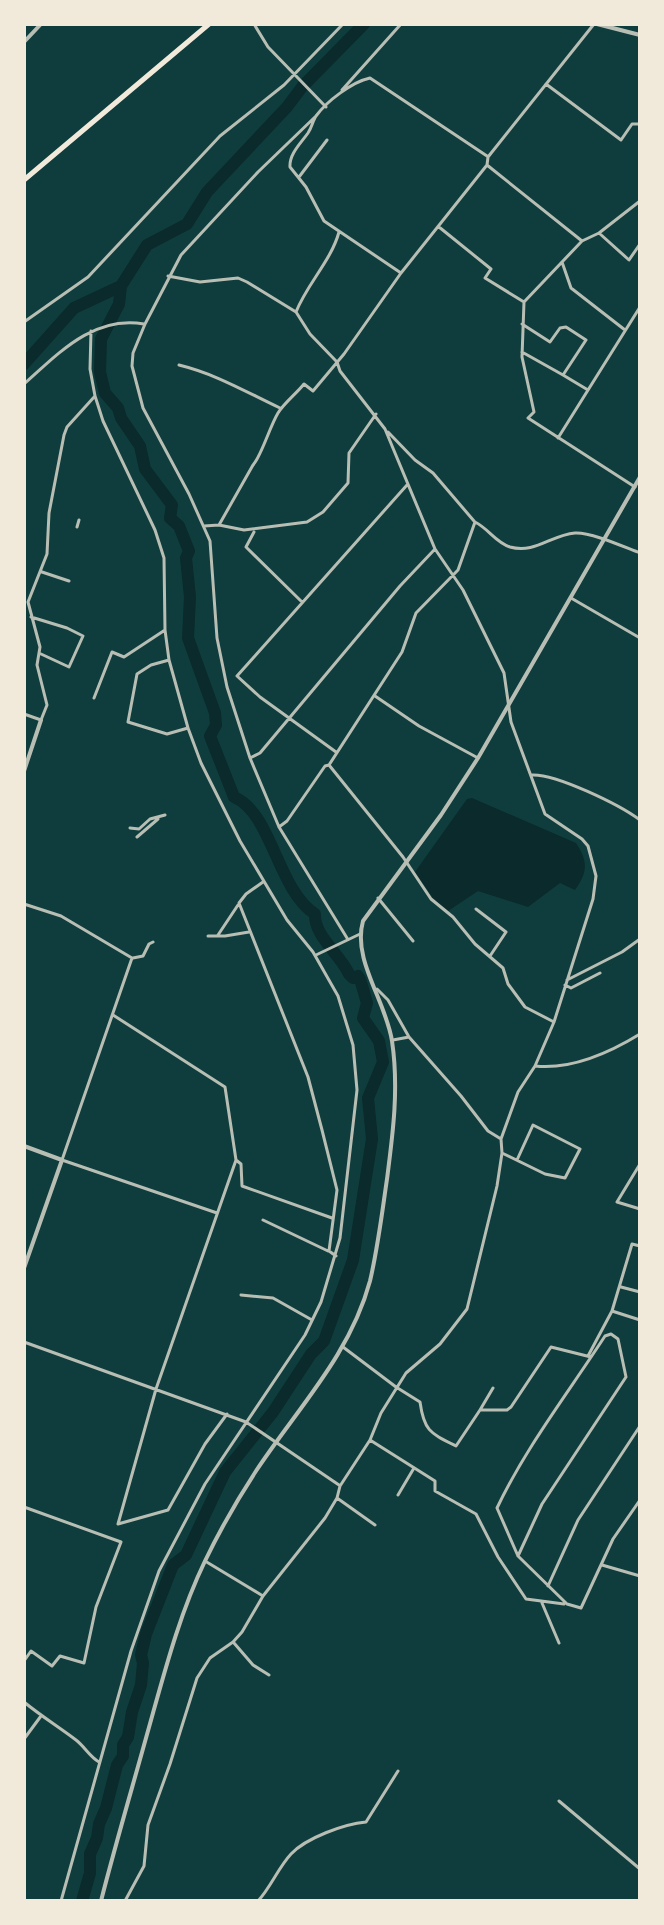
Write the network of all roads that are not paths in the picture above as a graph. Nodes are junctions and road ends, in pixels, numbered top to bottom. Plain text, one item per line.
1 (41, 24) edge
2 (209, 24) edge
3 (254, 24) edge
4 (343, 24) edge
5 (401, 24) edge
6 (595, 24) edge
7 (640, 35) edge
8 (24, 42) edge
9 (294, 75) junction
10 (546, 84) junction
11 (339, 94) junction
12 (324, 106) junction
13 (315, 117) junction
14 (640, 124) edge
15 (327, 140) dead end
16 (488, 157) junction
17 (487, 165) junction
18 (299, 177) junction
19 (24, 180) edge
20 (640, 201) edge
21 (633, 208) junction
22 (640, 212) edge
23 (439, 227) junction
24 (339, 232) junction
25 (599, 233) junction
26 (582, 241) junction
27 (640, 244) edge
28 (562, 262) junction
29 (401, 273) junction
30 (168, 276) junction
31 (524, 302) junction
32 (640, 307) edge
33 (296, 312) junction
34 (24, 322) edge
35 (144, 324) junction
36 (522, 324) junction
37 (626, 330) junction
38 (91, 331) junction
39 (522, 352) junction
40 (337, 362) junction
41 (179, 365) dead end
42 (563, 375) junction
43 (24, 384) edge
44 (588, 390) junction
45 (95, 396) junction
46 (280, 408) junction
47 (376, 414) junction
48 (385, 429) junction
49 (558, 438) junction
50 (640, 477) edge
51 (407, 485) junction
52 (635, 487) junction
53 (79, 520) dead end
54 (475, 522) junction
55 (219, 525) junction
56 (204, 526) junction
57 (77, 527) dead end
58 (255, 530) junction
59 (603, 540) junction
60 (435, 549) junction
61 (640, 553) edge
62 (40, 571) junction
63 (452, 576) junction
64 (69, 581) dead end
65 (571, 598) junction
66 (302, 602) junction
67 (31, 617) junction
68 (165, 630) junction
69 (640, 638) edge
70 (40, 653) junction
71 (169, 660) junction
72 (375, 696) junction
73 (94, 698) dead end
74 (510, 704) junction
75 (24, 714) edge
76 (288, 718) junction
77 (41, 720) junction
78 (188, 728) junction
79 (337, 753) junction
80 (250, 758) junction
81 (478, 758) junction
82 (329, 765) junction
83 (24, 771) edge
84 (531, 775) junction
85 (640, 820) edge
86 (279, 827) junction
87 (130, 828) dead end
88 (137, 837) dead end
89 (406, 861) junction
90 (263, 882) junction
91 (378, 898) junction
92 (239, 903) junction
93 (24, 904) edge
94 (476, 909) dead end
95 (249, 932) junction
96 (360, 934) junction
97 (218, 935) junction
98 (208, 936) dead end
99 (346, 939) junction
100 (640, 939) edge
101 (413, 941) dead end
102 (153, 942) dead end
103 (316, 954) junction
104 (490, 956) junction
105 (132, 958) junction
106 (600, 973) dead end
107 (566, 982) junction
108 (377, 989) junction
109 (113, 1015) junction
110 (554, 1022) junction
111 (640, 1034) edge
112 (409, 1037) junction
113 (392, 1040) junction
114 (535, 1066) junction
115 (501, 1139) junction
116 (24, 1146) edge
117 (502, 1153) junction
118 (62, 1160) junction
119 (236, 1160) junction
120 (517, 1160) junction
121 (640, 1164) edge
122 (640, 1209) edge
123 (217, 1213) junction
124 (333, 1218) junction
125 (263, 1220) dead end
126 (640, 1246) edge
127 (329, 1251) junction
128 (336, 1256) junction
129 (24, 1268) edge
130 (619, 1286) junction
131 (640, 1292) edge
132 (241, 1295) dead end
133 (612, 1311) junction
134 (313, 1320) junction
135 (640, 1320) edge
136 (24, 1342) edge
137 (343, 1347) junction
138 (590, 1357) junction
139 (396, 1387) junction
140 (493, 1388) dead end
141 (156, 1389) junction
142 (480, 1410) junction
143 (227, 1414) junction
144 (247, 1422) junction
145 (640, 1426) edge
146 (370, 1440) junction
147 (274, 1442) junction
148 (414, 1468) junction
149 (340, 1486) junction
150 (398, 1495) dead end
151 (337, 1498) junction
152 (640, 1500) edge
153 (24, 1507) edge
154 (375, 1525) dead end
155 (518, 1556) junction
156 (205, 1561) junction
157 (602, 1565) junction
158 (640, 1576) edge
159 (548, 1586) junction
160 (263, 1596) junction
161 (542, 1603) junction
162 (567, 1604) junction
163 (233, 1642) junction
164 (559, 1643) dead end
165 (24, 1661) edge
166 (269, 1675) dead end
167 (24, 1702) edge
168 (41, 1716) junction
169 (24, 1739) edge
170 (99, 1762) junction
171 (398, 1771) dead end
172 (559, 1801) dead end
173 (640, 1869) edge
174 (61, 1901) edge
175 (101, 1901) edge
176 (125, 1901) edge
177 (258, 1901) edge

1 - 8 street
2 - 19 main road
3 - 9 street
4 - 9 street
5 - 11 street
6 - 7 street
6 - 10 street
9 - 12 street
9 - 34 street
10 - 14 street
10 - 16 street
11 - 12 street
11 - 16 street
12 - 13 street
13 - 18 street
13 - 30 street
15 - 18 street
16 - 17 street
17 - 23 street
17 - 26 street
18 - 24 street
20 - 21 street
21 - 22 street
21 - 25 street
23 - 29 street
23 - 31 street
24 - 29 street
24 - 33 street
25 - 26 street
25 - 27 street
26 - 28 street
28 - 31 street
28 - 37 street
29 - 40 street
30 - 33 street
30 - 35 street
31 - 36 street
32 - 37 street
33 - 40 street
35 - 38 street
35 - 56 street
36 - 39 street
36 - 42 street
37 - 44 street
38 - 43 street
38 - 45 street
39 - 42 street
39 - 49 street
40 - 46 street
40 - 47 street
41 - 46 street
42 - 44 street
44 - 49 street
45 - 62 street
45 - 68 street
46 - 55 street
47 - 48 street
47 - 58 street
48 - 51 street
48 - 54 street
49 - 52 street
50 - 52 street
51 - 60 street
51 - 66 street
52 - 59 street
53 - 57 street
54 - 59 street
54 - 63 street
55 - 56 street
55 - 58 street
56 - 80 street
58 - 66 street
59 - 61 street
59 - 65 street
60 - 63 street
60 - 76 street
62 - 64 street
62 - 67 street
63 - 72 street
63 - 74 street
65 - 69 street
65 - 74 street
66 - 76 street
67 - 70 street
67 - 70 street
68 - 71 street
68 - 73 street
70 - 77 street
71 - 78 street
71 - 78 street
72 - 79 street
72 - 81 street
74 - 81 street
74 - 84 street
75 - 77 street
76 - 79 street
76 - 80 street
77 - 83 street
78 - 90 street
79 - 82 street
80 - 86 street
81 - 89 street
82 - 86 street
82 - 89 street
84 - 85 street
84 - 107 street
86 - 99 street
87 - 88 street
89 - 91 street
89 - 104 street
90 - 92 street
90 - 103 street
91 - 96 street
91 - 101 street
92 - 95 street
92 - 97 street
93 - 105 street
94 - 104 street
95 - 97 street
95 - 124 street
96 - 99 street
96 - 108 street
97 - 98 street
99 - 103 street
100 - 107 street
102 - 105 street
103 - 128 street
104 - 110 street
105 - 109 street
106 - 107 street
107 - 110 street
108 - 112 street
108 - 113 street
109 - 118 street
109 - 119 street
110 - 114 street
111 - 114 street
112 - 113 street
112 - 115 street
113 - 137 street
114 - 115 street
115 - 117 street
116 - 118 street
117 - 120 street
117 - 139 street
118 - 123 street
118 - 129 street
119 - 123 street
119 - 124 street
120 - 120 street
121 - 122 street
123 - 141 street
124 - 127 street
125 - 127 street
126 - 130 street
127 - 128 street
128 - 134 street
130 - 131 street
130 - 133 street
132 - 134 street
133 - 135 street
133 - 138 street
134 - 144 street
136 - 141 street
137 - 139 street
137 - 147 street
138 - 142 street
138 - 155 street
138 - 155 street
139 - 142 street
139 - 146 street
140 - 142 street
141 - 143 street
141 - 143 street
143 - 144 street
144 - 147 street
144 - 170 street
145 - 159 street
146 - 148 street
146 - 149 street
147 - 149 street
147 - 156 street
148 - 150 street
148 - 161 street
149 - 151 street
151 - 154 street
151 - 160 street
152 - 157 street
153 - 165 street
155 - 159 street
156 - 160 street
156 - 175 street
157 - 158 street
157 - 162 street
159 - 162 street
160 - 163 street
161 - 162 street
161 - 164 street
163 - 166 street
163 - 176 street
167 - 168 street
168 - 169 street
168 - 170 street
170 - 174 street
171 - 177 street
172 - 173 street

